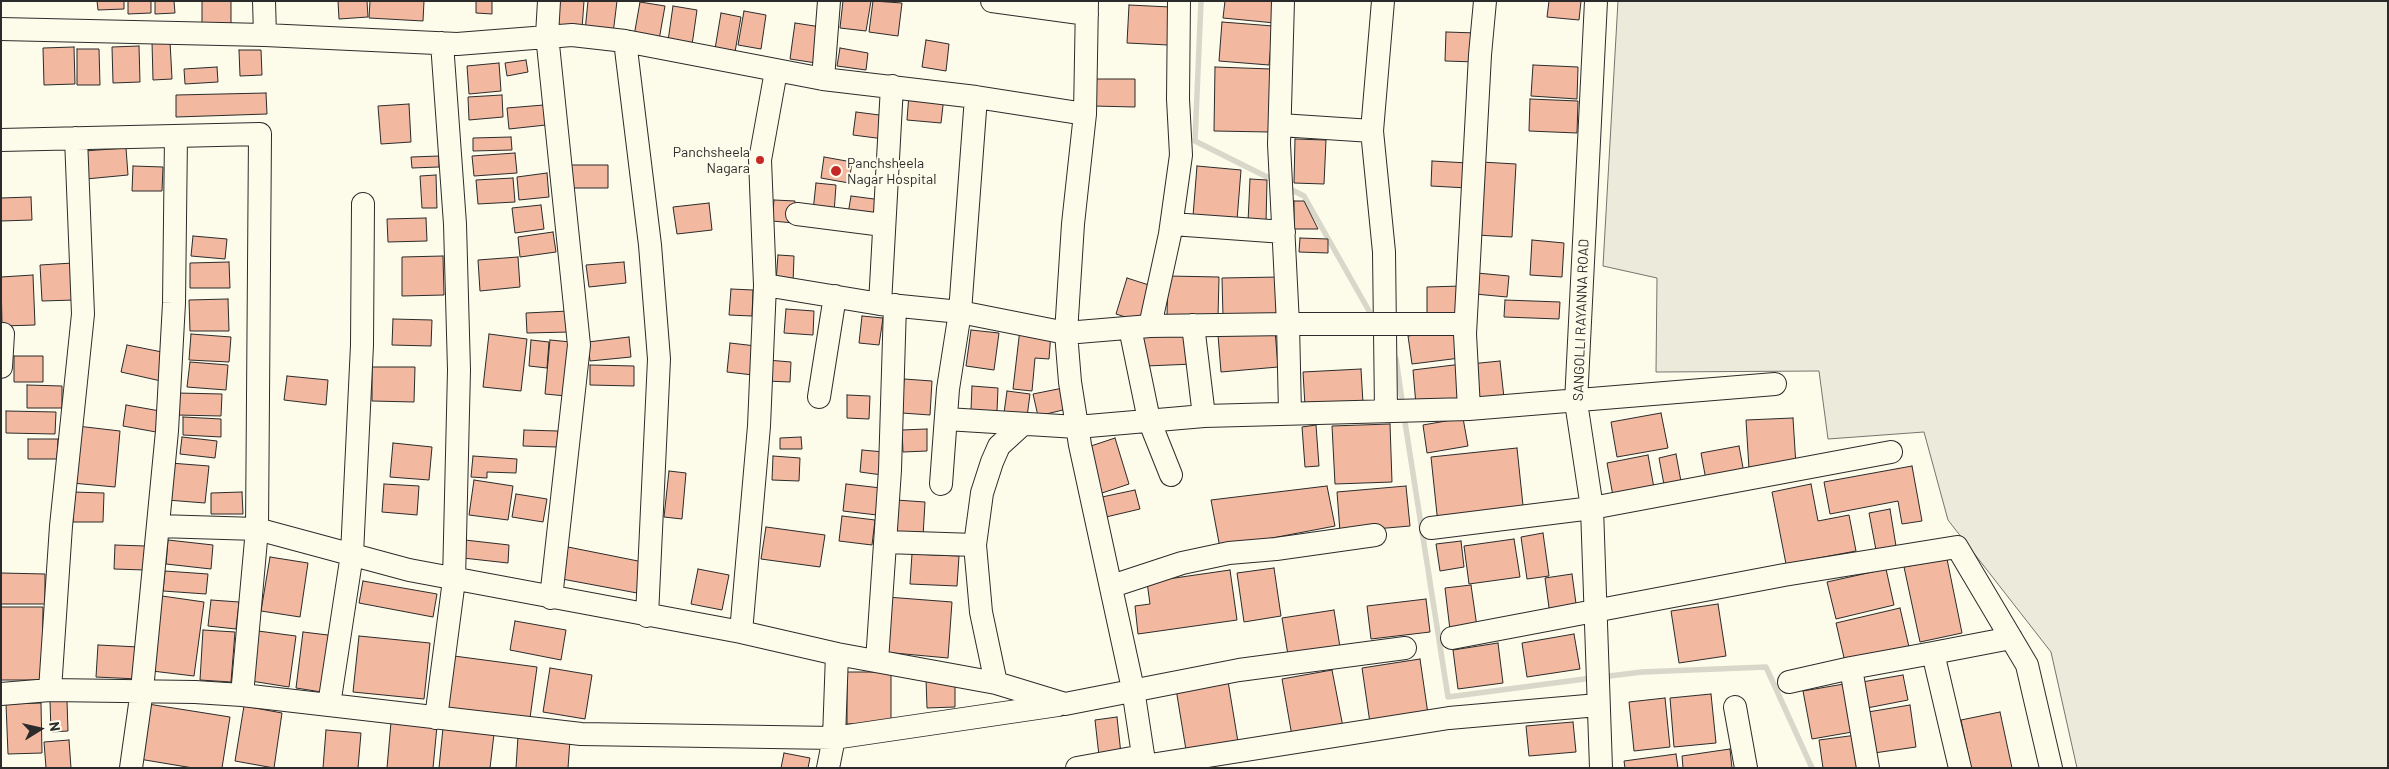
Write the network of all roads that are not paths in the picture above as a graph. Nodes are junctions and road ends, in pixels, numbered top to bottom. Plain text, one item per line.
1 (264, 1) edge
2 (549, 1) edge
3 (829, 1) edge
4 (992, 1) edge
5 (1179, 1) edge
6 (1283, 1) edge
7 (1383, 1) edge
8 (1485, 1) edge
9 (1596, 1) edge
10 (1087, 8) edge
11 (1, 29) edge
12 (265, 35) junction
13 (547, 35) junction
14 (625, 41) junction
15 (442, 43) junction
16 (776, 71) junction
17 (823, 79) junction
18 (892, 86) junction
19 (976, 97) junction
20 (1085, 114) junction
21 (1280, 125) junction
22 (1372, 131) junction
23 (176, 136) junction
24 (76, 138) junction
25 (1, 140) edge
26 (363, 204) dead end
27 (797, 214) dead end
28 (1172, 224) junction
29 (883, 225) junction
30 (1284, 232) junction
31 (765, 285) junction
32 (835, 296) junction
33 (888, 304) junction
34 (960, 312) junction
35 (1288, 324) junction
36 (1465, 324) junction
37 (1193, 325) junction
38 (1385, 325) junction
39 (1140, 327) junction
40 (1066, 333) junction
41 (1, 334) edge
42 (1, 367) edge
43 (1776, 384) dead end
44 (819, 397) dead end
45 (1576, 402) junction
46 (1469, 409) junction
47 (1386, 410) junction
48 (1290, 412) junction
49 (1204, 416) junction
50 (946, 419) junction
51 (1149, 420) junction
52 (1022, 425) junction
53 (1077, 427) junction
54 (1890, 452) dead end
55 (1170, 475) dead end
56 (941, 484) dead end
57 (1592, 508) junction
58 (158, 526) junction
59 (1431, 528) dead end
60 (257, 529) junction
61 (1375, 535) dead end
62 (885, 542) junction
63 (975, 545) junction
64 (352, 554) junction
65 (454, 580) junction
66 (1112, 586) junction
67 (551, 598) junction
68 (1595, 612) junction
69 (647, 616) junction
70 (741, 632) junction
71 (1452, 638) dead end
72 (2011, 638) junction
73 (1405, 648) dead end
74 (1932, 653) junction
75 (837, 654) junction
76 (877, 661) junction
77 (1851, 668) junction
78 (1789, 682) dead end
79 (996, 683) junction
80 (1597, 687) junction
81 (1133, 689) junction
82 (50, 690) junction
83 (142, 690) junction
84 (1, 694) edge
85 (242, 695) junction
86 (1065, 704) junction
87 (329, 705) junction
88 (1735, 707) dead end
89 (436, 718) junction
90 (834, 738) junction
91 (1144, 763) edge
92 (131, 768) edge
93 (828, 768) edge
94 (1076, 768) edge
95 (1601, 768) edge
96 (1746, 768) edge
97 (1868, 768) edge
98 (1960, 768) edge
99 (2051, 768) edge

1 - 12 street
2 - 13 street
3 - 17 street
4 - 10 street
5 - 28 street
6 - 21 street
7 - 22 street
8 - 36 street
9 - 45 street, SANGOLLI RAYANNA ROAD
10 - 20 street
11 - 12 street
12 - 15 street
13 - 14 street
13 - 15 street
13 - 67 street
14 - 16 street
14 - 69 street
15 - 65 street
16 - 17 street
16 - 31 street
17 - 18 street
18 - 19 street
18 - 29 street
19 - 20 street
19 - 34 street
20 - 40 street
21 - 22 street
21 - 30 street
22 - 38 street
23 - 24 street
23 - 58 street
23 - 60 street
24 - 25 street
24 - 82 street
26 - 64 street
27 - 29 street
28 - 30 street
28 - 39 street
29 - 33 street
30 - 35 street
31 - 32 street
31 - 70 street
32 - 33 street
32 - 44 street
33 - 34 street
33 - 62 street
34 - 40 street
34 - 50 street
35 - 37 street
35 - 38 street
35 - 48 street
36 - 38 street
36 - 46 street
37 - 39 street
37 - 49 street
38 - 47 street
39 - 40 street
39 - 51 street
40 - 53 street
41 - 42 street
43 - 45 street
45 - 46 street
45 - 57 street, SANGOLLI RAYANNA ROAD
46 - 47 street
47 - 48 street
48 - 49 street
49 - 51 street
50 - 52 street
50 - 56 street
51 - 53 street
51 - 55 street
52 - 53 street
52 - 63 street
53 - 66 street
54 - 57 street
57 - 59 street
57 - 68 street, SANGOLLI RAYANNA ROAD
58 - 60 street
58 - 83 street
60 - 64 street
60 - 85 street
61 - 66 street
62 - 63 street
62 - 76 street
63 - 79 street
64 - 65 street
64 - 87 street
65 - 67 street
65 - 89 street
66 - 81 street
67 - 69 street
68 - 71 street
68 - 72 street
68 - 80 street, SANGOLLI RAYANNA ROAD
69 - 70 street
70 - 75 street
72 - 74 street
72 - 99 street
73 - 81 street
74 - 77 street
74 - 98 street
75 - 76 street
75 - 90 street
76 - 79 street
77 - 78 street
77 - 97 street
79 - 86 street
80 - 91 street
80 - 95 street, SANGOLLI RAYANNA ROAD
81 - 86 street
81 - 91 street
82 - 83 street
82 - 84 street
83 - 85 street
83 - 92 street
85 - 87 street
86 - 90 street
87 - 89 street
88 - 96 street
89 - 90 street
90 - 93 street
91 - 94 street

